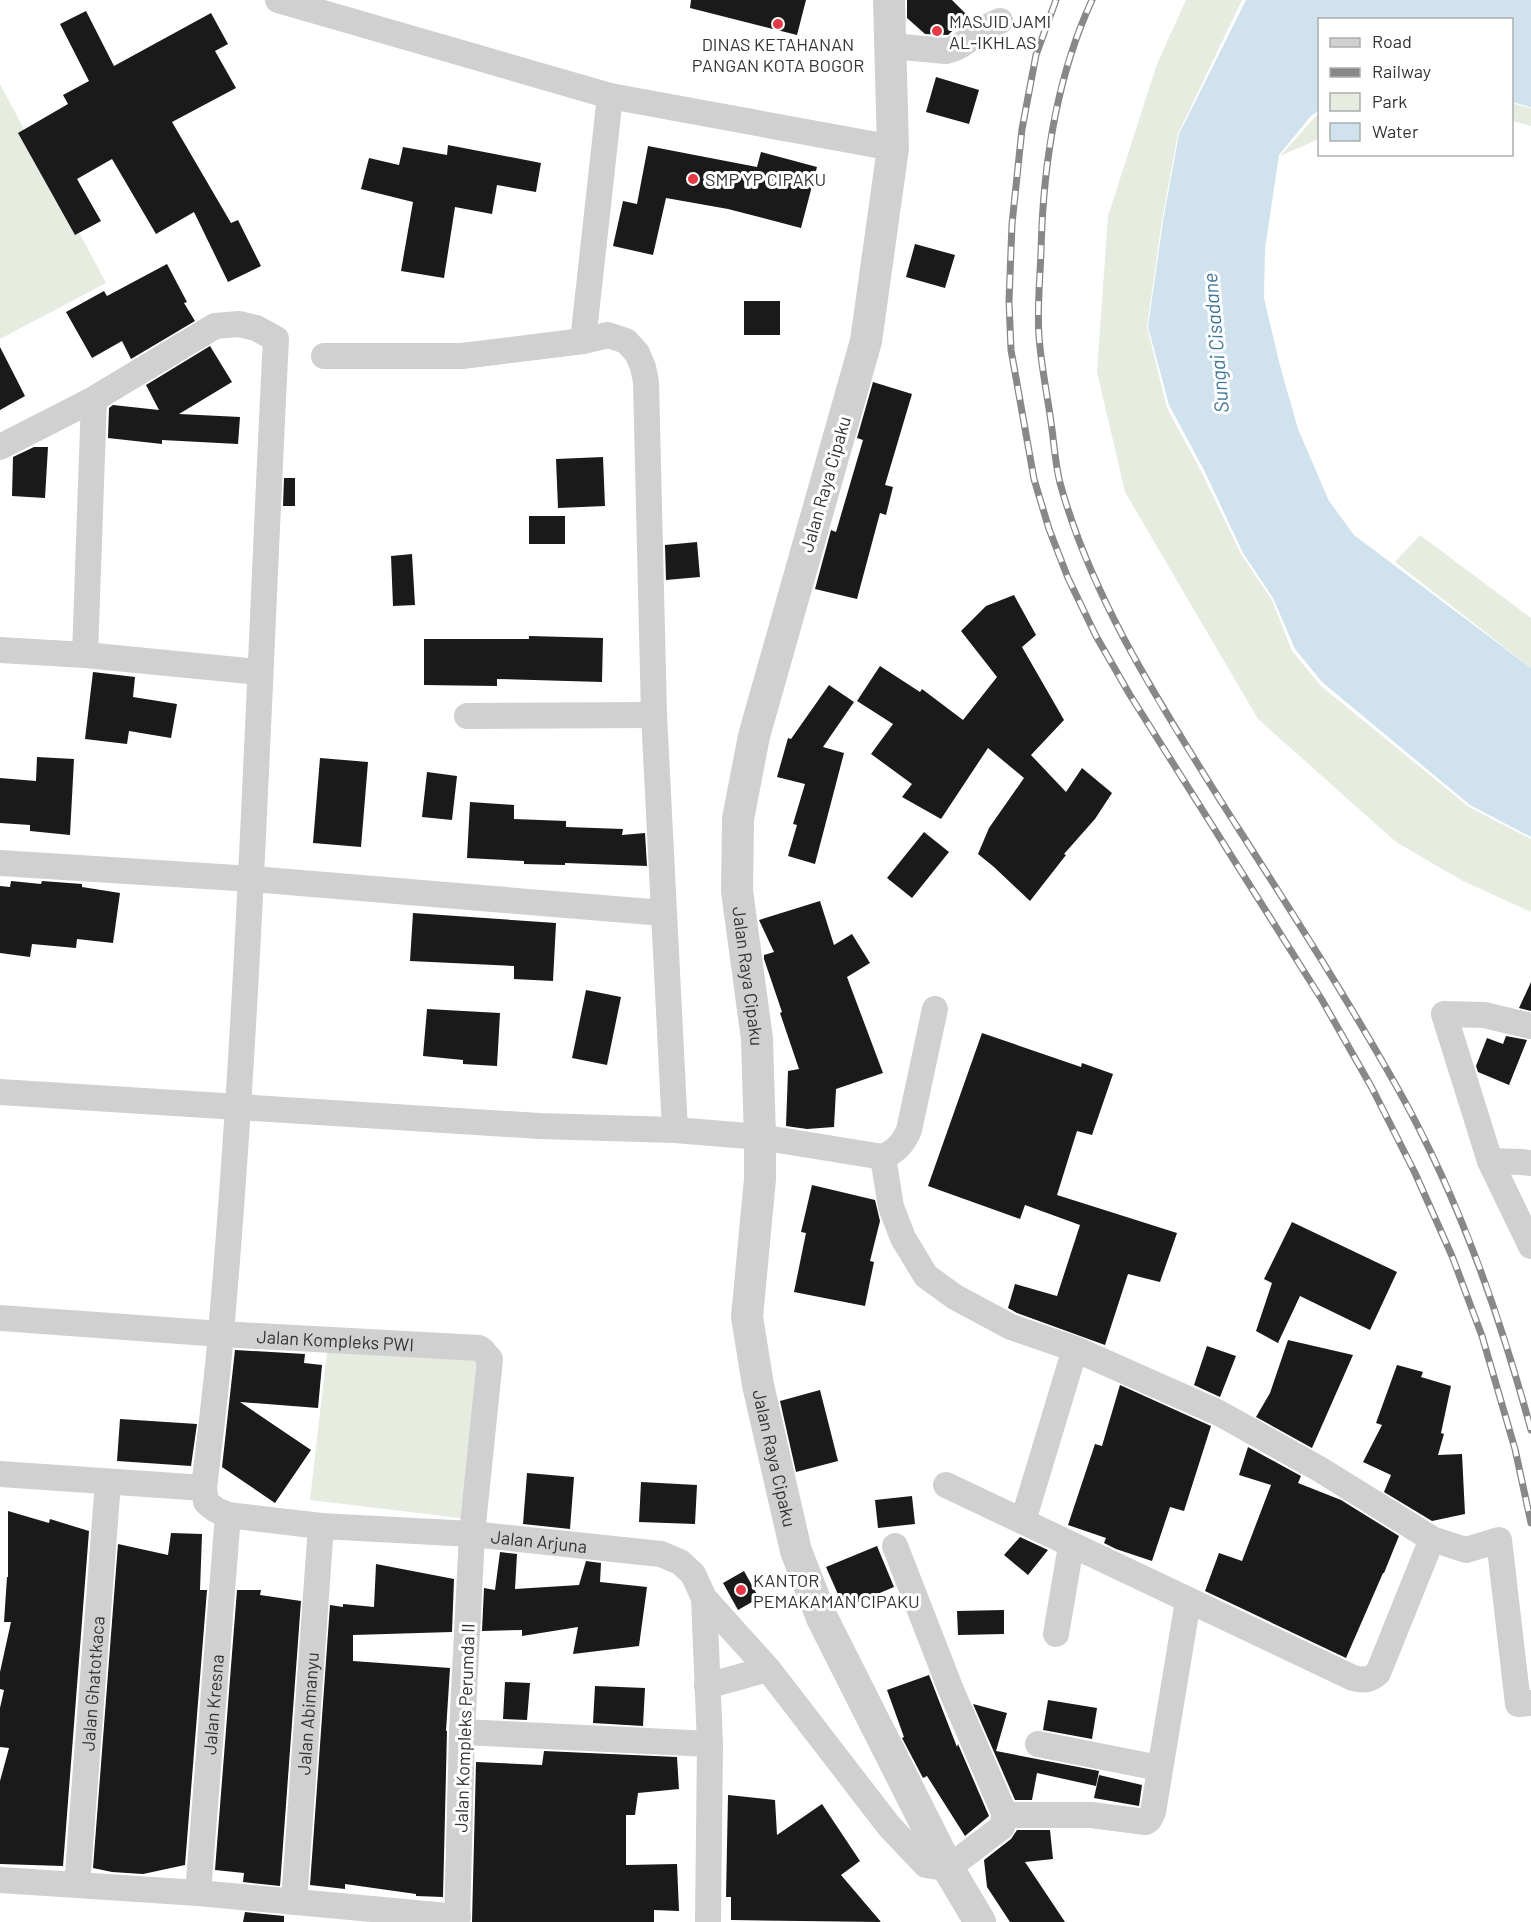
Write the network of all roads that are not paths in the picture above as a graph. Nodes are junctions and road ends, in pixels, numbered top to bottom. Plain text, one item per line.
1 (278, 0) edge
2 (889, 0) edge
3 (1000, 21) dead end
4 (891, 46) junction
5 (610, 96) junction
6 (893, 148) junction
7 (583, 341) junction
8 (324, 356) dead end
9 (94, 399) junction
10 (0, 447) edge
11 (0, 650) edge
12 (86, 655) junction
13 (259, 672) junction
14 (467, 716) dead end
15 (654, 716) junction
16 (0, 863) edge
17 (252, 879) junction
18 (663, 913) junction
19 (935, 1009) dead end
20 (1531, 1026) edge
21 (0, 1092) edge
22 (238, 1107) junction
23 (675, 1130) junction
24 (760, 1137) junction
25 (883, 1157) junction
26 (1490, 1161) junction
27 (1531, 1163) edge
28 (1531, 1246) edge
29 (0, 1318) edge
30 (221, 1334) junction
31 (1075, 1349) junction
32 (0, 1474) edge
33 (108, 1482) junction
34 (946, 1485) dead end
35 (204, 1488) junction
36 (228, 1515) junction
37 (1023, 1521) junction
38 (321, 1526) junction
39 (472, 1534) junction
40 (1432, 1539) junction
41 (895, 1546) dead end
42 (1071, 1546) junction
43 (704, 1598) junction
44 (1188, 1601) junction
45 (1056, 1634) dead end
46 (768, 1669) junction
47 (707, 1686) junction
48 (1525, 1703) edge
49 (462, 1732) junction
50 (710, 1744) junction
51 (1038, 1744) dead end
52 (1160, 1768) junction
53 (1005, 1815) junction
54 (948, 1868) junction
55 (0, 1880) edge
56 (76, 1885) junction
57 (198, 1893) junction
58 (294, 1902) junction
59 (457, 1919) edge
60 (708, 1922) edge
61 (980, 1922) edge

1 - 5 street
2 - 4 street, Jalan Raya Cipaku
3 - 4 street
4 - 6 street, Jalan Raya Cipaku
5 - 6 street
5 - 7 street
6 - 24 street, Jalan Raya Cipaku
7 - 8 street
7 - 15 street
9 - 10 street
9 - 12 street
9 - 13 street
11 - 12 street
12 - 13 street
13 - 17 street
14 - 15 street
15 - 18 street
16 - 17 street
17 - 18 street
17 - 22 street
18 - 23 street
19 - 25 street
20 - 26 street
21 - 22 street
22 - 23 street
22 - 30 street
23 - 24 street
24 - 25 street
24 - 54 street, Jalan Raya Cipaku
25 - 31 street
26 - 27 street
26 - 28 street
29 - 30 street, Jalan Kompleks PWI
30 - 35 street
30 - 39 street, Jalan Kompleks PWI
31 - 37 street
31 - 40 street
32 - 33 street
33 - 35 street
33 - 56 street, Jalan Ghatotkaca
34 - 37 street
35 - 36 street
36 - 38 street, Jalan Arjuna
36 - 57 street, Jalan Kresna
37 - 42 street
38 - 39 street, Jalan Arjuna
38 - 58 street, Jalan Abimanyu
39 - 43 street, Jalan Arjuna
39 - 49 street, Jalan Kompleks Perumda II
40 - 44 street
40 - 48 street
41 - 53 street
42 - 44 street
42 - 45 street
43 - 46 street, Jalan Arjuna
43 - 47 street
44 - 52 street
46 - 47 street
46 - 54 street, Jalan Arjuna
47 - 50 street
49 - 50 street
49 - 59 street, Jalan Kompleks Perumda II
50 - 60 street
51 - 52 street
52 - 53 street
53 - 54 street
54 - 61 street, Jalan Raya Cipaku
55 - 56 street
56 - 57 street
57 - 58 street
58 - 59 street

